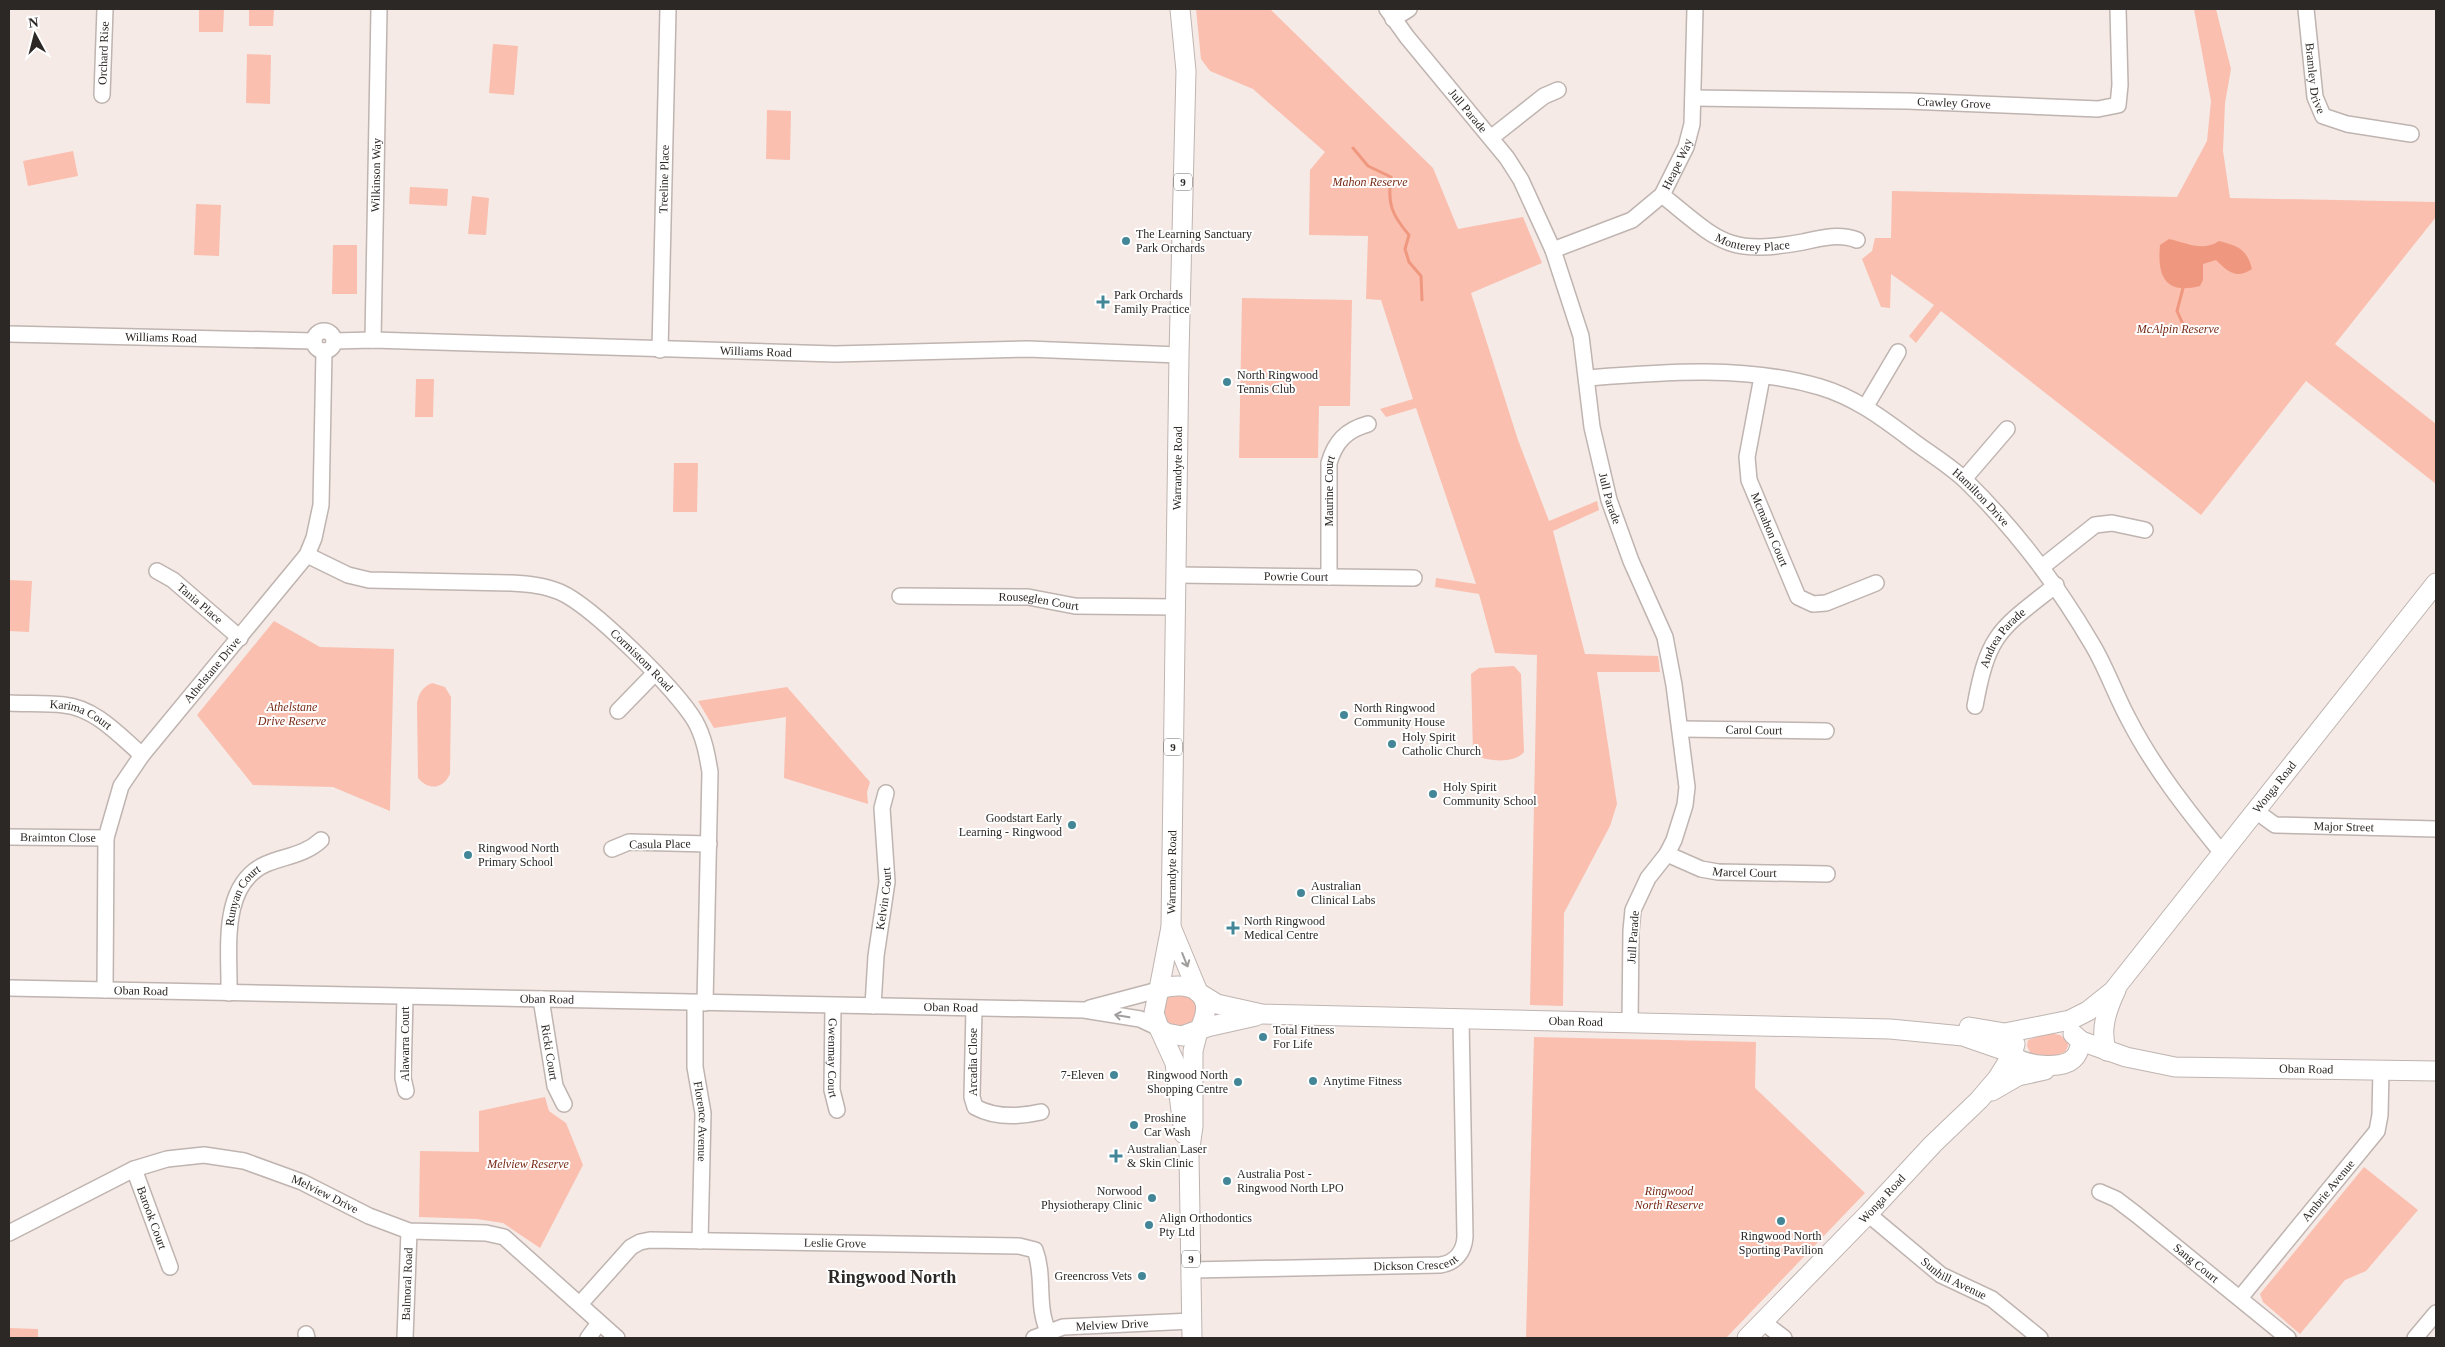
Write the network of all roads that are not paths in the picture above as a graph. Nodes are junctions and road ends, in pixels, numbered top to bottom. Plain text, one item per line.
1 (105, 9) edge
2 (379, 9) edge
3 (668, 9) edge
4 (1180, 9) edge
5 (1409, 9) edge
6 (1695, 9) edge
7 (2118, 9) edge
8 (2306, 9) edge
9 (1390, 14) edge
10 (1558, 90) dead end
11 (102, 96) dead end
12 (1692, 98) junction
13 (2411, 134) dead end
14 (1492, 137) junction
15 (1662, 195) junction
16 (1857, 240) dead end
17 (1553, 250) junction
18 (9, 334) edge
19 (373, 340) junction
20 (324, 344) junction
21 (660, 350) junction
22 (1898, 352) dead end
23 (1179, 355) junction
24 (1762, 377) junction
25 (1587, 378) junction
26 (1866, 406) junction
27 (1368, 424) dead end
28 (2007, 429) dead end
29 (1964, 479) junction
30 (2145, 530) dead end
31 (307, 555) junction
32 (2042, 567) junction
33 (158, 571) dead end
34 (1177, 575) junction
35 (1329, 577) junction
36 (1414, 578) dead end
37 (1876, 583) dead end
38 (2436, 583) edge
39 (2056, 585) junction
40 (900, 596) dead end
41 (1176, 607) junction
42 (240, 638) junction
43 (654, 674) junction
44 (9, 703) edge
45 (1975, 706) dead end
46 (618, 712) dead end
47 (1680, 729) junction
48 (1826, 730) dead end
49 (142, 754) junction
50 (886, 792) dead end
51 (2256, 812) junction
52 (2436, 829) edge
53 (9, 837) edge
54 (106, 838) junction
55 (321, 840) dead end
56 (709, 844) junction
57 (612, 849) dead end
58 (2222, 853) junction
59 (1667, 854) junction
60 (1828, 874) dead end
61 (1171, 927) junction
62 (9, 988) edge
63 (2116, 988) junction
64 (1158, 989) junction
65 (105, 990) junction
66 (230, 993) junction
67 (1199, 993) junction
68 (405, 997) junction
69 (541, 999) junction
70 (700, 1003) junction
71 (833, 1006) junction
72 (873, 1006) junction
73 (974, 1009) junction
74 (1084, 1010) junction
75 (1262, 1014) junction
76 (1461, 1019) junction
77 (1630, 1023) junction
78 (1159, 1028) junction
79 (2027, 1028) junction
80 (1890, 1029) junction
81 (1198, 1030) junction
82 (2081, 1040) junction
83 (1990, 1044) junction
84 (2107, 1051) junction
85 (2012, 1054) junction
86 (2071, 1061) junction
87 (2175, 1066) junction
88 (2381, 1070) junction
89 (2436, 1072) edge
90 (406, 1091) dead end
91 (1980, 1098) junction
92 (564, 1104) dead end
93 (836, 1110) dead end
94 (1041, 1112) dead end
95 (1189, 1155) junction
96 (134, 1169) junction
97 (2100, 1192) dead end
98 (1868, 1214) junction
99 (410, 1231) junction
100 (9, 1233) edge
101 (700, 1241) junction
102 (170, 1267) dead end
103 (1191, 1270) junction
104 (2240, 1298) junction
105 (580, 1304) junction
106 (2436, 1313) edge
107 (1763, 1322) junction
108 (599, 1323) junction
109 (1192, 1330) edge
110 (1048, 1331) junction
111 (405, 1338) edge
112 (588, 1338) edge
113 (617, 1338) edge
114 (1034, 1338) edge
115 (1747, 1338) edge
116 (1784, 1338) edge
117 (2040, 1338) edge
118 (2288, 1338) edge
119 (2415, 1338) edge

1 - 11 street, Orchard Rise
2 - 19 street, Wilkinson Way
3 - 21 street, Treeline Place
4 - 23 main road, Warrandyte Road / 9
5 - 9 street
6 - 12 street, Heape Way
7 - 12 street, Crawley Grove
8 - 13 street, Bramley Drive
9 - 14 street, Jull Parade
10 - 14 street
12 - 15 street, Heape Way
14 - 17 street, Jull Parade
15 - 16 street, Monterey Place
15 - 17 street, Heape Way
17 - 25 street, Jull Parade
18 - 20 street, Williams Road
19 - 20 street, Williams Road
19 - 21 street, Williams Road
20 - 31 street, Athelstane Drive
21 - 23 street, Williams Road
22 - 26 street
23 - 34 main road, Warrandyte Road / 9
24 - 25 street, Hamilton Drive
24 - 26 street, Hamilton Drive
24 - 37 street, Mcmahon Court
25 - 47 street, Jull Parade
26 - 29 street, Hamilton Drive
27 - 35 street, Maurine Court
28 - 29 street
29 - 32 street, Hamilton Drive
30 - 32 street
31 - 42 street, Athelstane Drive
31 - 43 street, Cormistom Road
32 - 39 street, Hamilton Drive
33 - 42 street, Tania Place
34 - 35 street, Powrie Court
34 - 41 main road, Warrandyte Road / 9
35 - 36 street, Powrie Court
38 - 51 main road, Wonga Road
39 - 45 street, Andrea Parade
39 - 58 street, Hamilton Drive
40 - 41 street, Rouseglen Court
41 - 61 main road, Warrandyte Road / 9
42 - 49 street, Athelstane Drive
43 - 46 street
43 - 56 street, Cormistom Road
44 - 49 street, Karima Court
47 - 48 street, Carol Court
47 - 59 street, Jull Parade
49 - 54 street, Athelstane Drive
50 - 72 street, Kelvin Court
51 - 52 street, Major Street
51 - 58 main road, Wonga Road
53 - 54 street, Braimton Close
54 - 65 street, Athelstane Drive
55 - 66 street, Runyan Court
56 - 57 street, Casula Place
56 - 70 street, Cormistom Road
58 - 63 main road, Wonga Road
59 - 60 street, Marcel Court
59 - 77 street, Jull Parade
61 - 64 main road, Warrandyte Road / 9
61 -> 67 main road, Warrandyte Road / 9
62 - 65 street, Oban Road
63 - 79 main road
63 - 82 main road
63 - 84 main road
64 - 67 main road
64 - 74 street, Oban Road
64 - 78 main road, 9
65 - 66 street, Oban Road
66 - 68 street, Oban Road
67 - 75 main road, Oban Road
67 - 81 main road, 9
68 - 69 street, Oban Road
68 - 90 street, Alawarra Court
69 - 70 street, Oban Road
69 - 92 street, Ricki Court
70 - 71 street, Oban Road
70 - 101 street, Florence Avenue
71 - 72 street, Oban Road
71 - 93 street, Gwenmay Court
72 - 73 street, Oban Road
73 - 74 street, Oban Road
73 - 94 street, Arcadia Close
78 -> 74 street, Oban Road
75 - 76 main road, Oban Road
75 - 81 main road, Oban Road
76 - 77 main road, Oban Road
76 - 103 street, Dickson Crescent
77 - 80 main road, Oban Road
78 - 81 main road
78 - 95 main road, 9
79 - 80 main road, Oban Road
79 - 82 main road, Oban Road
79 - 85 main road, Wonga Road
80 - 83 main road, Oban Road
81 - 95 main road, 9
82 - 84 main road, Oban Road
82 - 86 main road
83 - 85 main road, Oban Road
83 - 91 main road
84 - 87 main road, Oban Road
85 - 86 main road, Oban Road
85 - 91 main road, Wonga Road
86 - 87 main road, Oban Road
86 - 91 main road
87 - 88 main road, Oban Road
88 - 89 main road, Oban Road
88 - 104 street, Ambrie Avenue
91 - 98 main road, Wonga Road
95 - 103 main road, 9
96 - 99 street, Melview Drive
96 - 100 street, Melview Drive
96 - 102 street, Barook Court
97 - 104 street, Sang Court
98 - 107 main road, Wonga Road
98 - 117 street, Sunhill Avenue
99 - 105 street, Melview Drive
99 - 111 street, Balmoral Road
101 - 105 street, Leslie Grove
101 - 110 street, Leslie Grove
103 - 109 main road, 9
104 - 118 street, Sang Court
105 - 108 street, Melview Drive
106 - 119 street
107 - 115 main road, Wonga Road
107 - 116 street
108 - 112 street
108 - 113 street, Melview Drive
109 - 110 street, Melview Drive
110 - 114 street, Melview Drive

